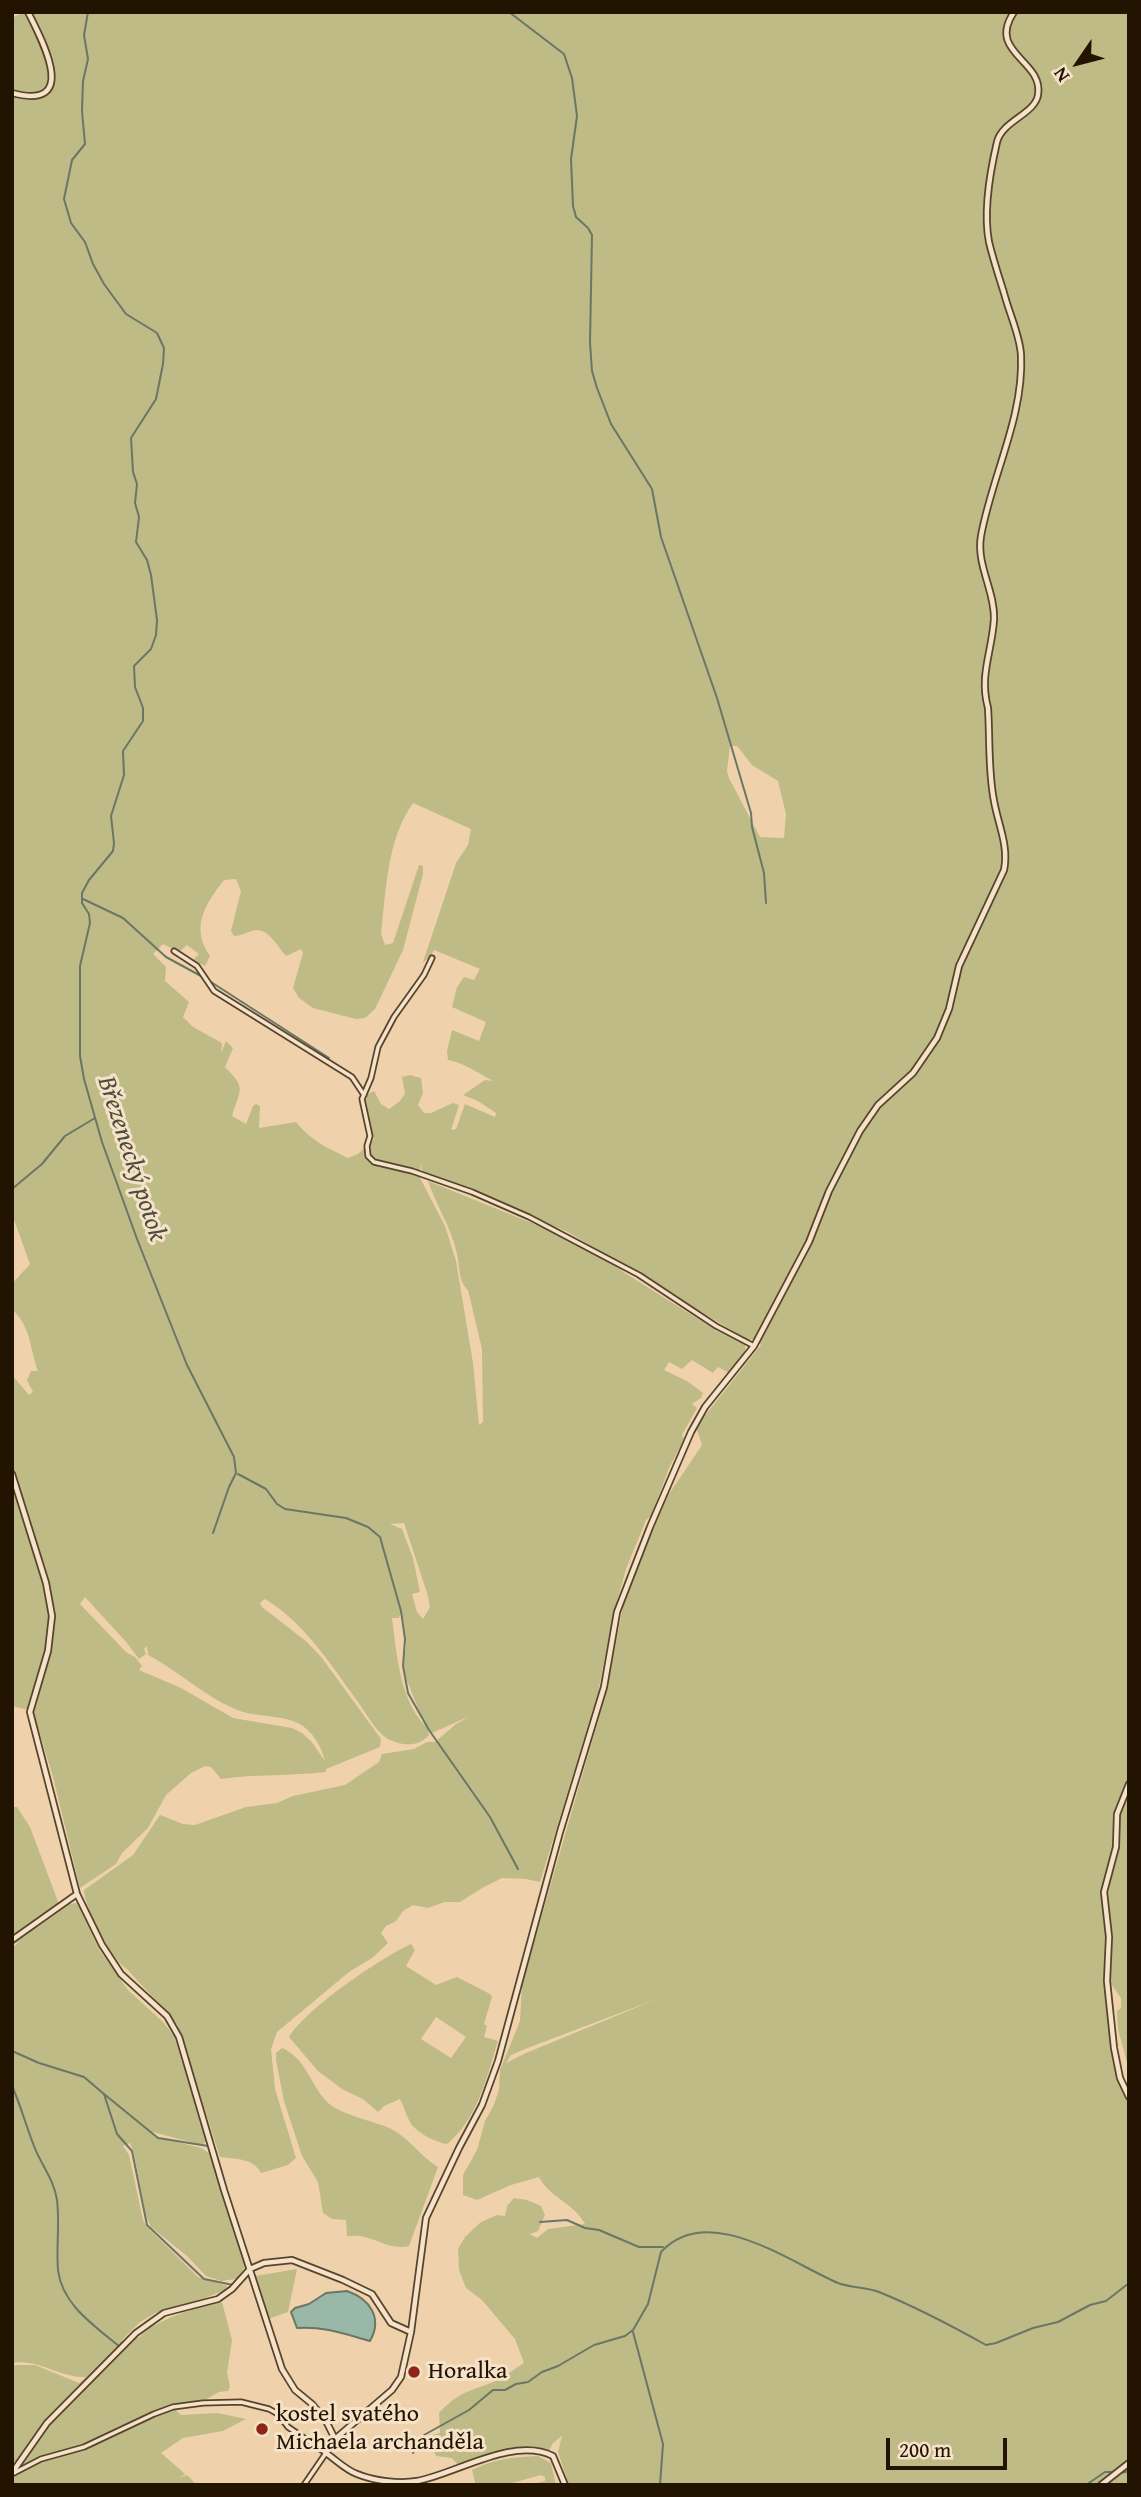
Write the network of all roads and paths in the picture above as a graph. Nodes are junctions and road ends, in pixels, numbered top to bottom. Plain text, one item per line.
1 (28, 12) edge
2 (1014, 12) edge
3 (12, 93) edge
4 (174, 951) dead end
5 (432, 958) dead end
6 (364, 1095) junction
7 (754, 1346) junction
8 (12, 1474) edge
9 (1129, 1784) edge
10 (77, 1894) junction
11 (12, 1940) edge
12 (1124, 2086) junction
13 (1129, 2092) edge
14 (1129, 2097) edge
15 (250, 2269) junction
16 (411, 2332) junction
17 (335, 2439) junction
18 (326, 2453) junction
19 (1129, 2463) edge
20 (12, 2473) edge
21 (304, 2485) edge
22 (565, 2485) edge
23 (1101, 2485) edge

1 - 3 street
2 - 7 street
4 - 6 street
5 - 6 street
6 - 7 street
7 - 16 street
8 - 10 street
9 - 12 street
10 - 11 street
10 - 15 street
12 - 13 street
12 - 14 street
15 - 16 street
15 - 17 street
15 - 20 street
16 - 17 street
17 - 18 street
18 - 20 street
18 - 21 street
18 - 22 street
19 - 23 street

